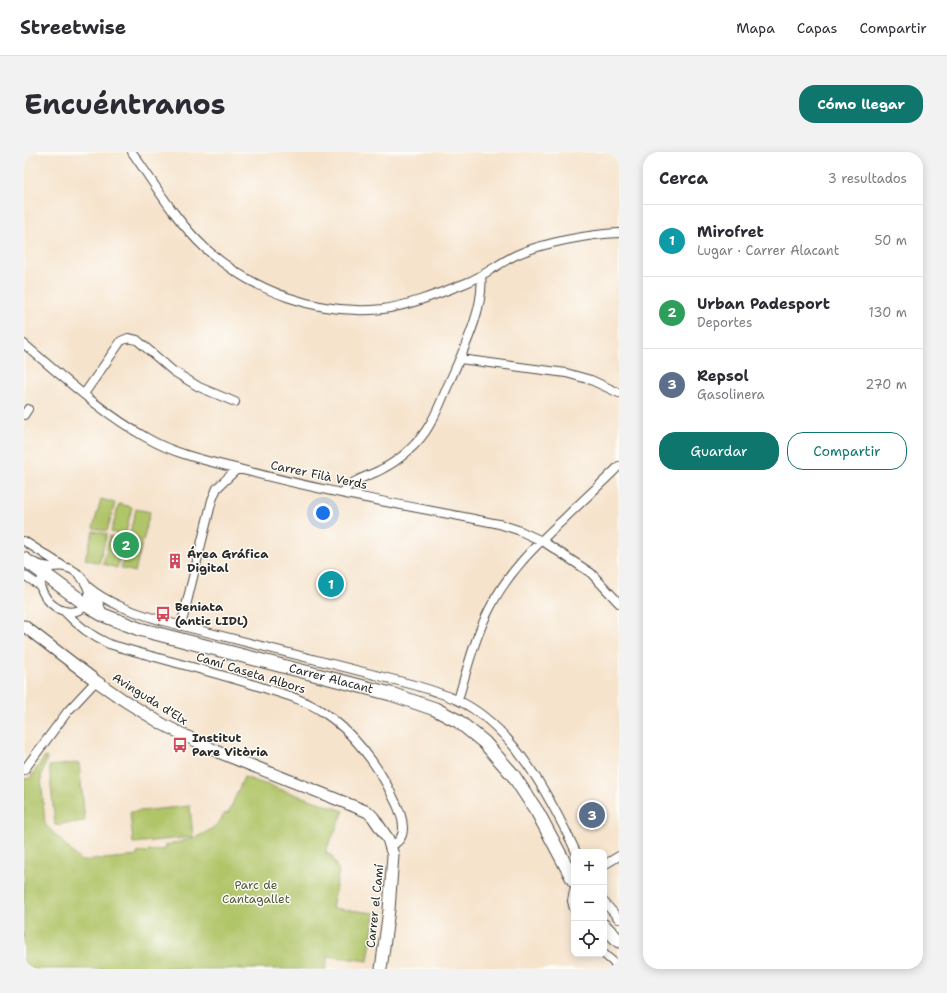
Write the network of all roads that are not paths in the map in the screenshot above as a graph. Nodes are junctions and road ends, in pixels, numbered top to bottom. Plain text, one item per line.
1 (132, 152) edge
2 (619, 233) edge
3 (481, 276) junction
4 (24, 344) edge
5 (460, 359) junction
6 (619, 393) edge
7 (84, 394) junction
8 (235, 402) dead end
9 (619, 466) edge
10 (237, 468) junction
11 (343, 493) junction
12 (24, 540) edge
13 (541, 540) junction
14 (26, 560) edge
15 (64, 567) junction
16 (47, 570) junction
17 (24, 575) edge
18 (40, 586) junction
19 (87, 588) junction
20 (619, 603) edge
21 (82, 608) junction
22 (64, 611) junction
23 (103, 615) junction
24 (24, 626) edge
25 (181, 626) junction
26 (96, 681) junction
27 (458, 700) junction
28 (24, 770) edge
29 (391, 847) junction
30 (574, 849) edge
31 (619, 856) edge
32 (607, 863) edge
33 (571, 875) edge
34 (607, 905) edge
35 (619, 919) edge
36 (607, 929) edge
37 (619, 941) edge
38 (607, 957) edge
39 (619, 967) edge
40 (381, 969) edge

1 - 3 street
2 - 3 street
3 - 5 street
4 - 7 street, Carrer Filà Verds
5 - 6 street
5 - 11 street
7 - 8 street
7 - 10 street, Carrer Filà Verds
9 - 13 street
10 - 11 street, Carrer Filà Verds
10 - 25 street
11 - 13 street, Carrer Filà Verds
12 - 15 street
13 - 20 street, Carrer Filà Verds
13 - 27 street
14 - 16 main road, Carrer Alacant
14 - 18 street
15 - 16 street
15 - 19 street
16 - 18 street
16 - 21 main road, Carrer Alacant
17 - 18 street
18 - 22 street, Camí Caseta Albors
19 - 21 street
19 - 23 street
19 - 25 street, Carrer Alacant
21 - 22 street
21 - 23 main road, Carrer Alacant
22 - 29 street, Camí Caseta Albors
23 - 33 main road, Carrer Alacant
24 - 26 street, Avinguda d'Elx
25 - 27 street, Carrer Alacant
26 - 28 street
26 - 29 street, Avinguda d'Elx
27 - 30 street, Carrer Alacant
29 - 40 street, Carrer el Camí
31 - 32 street
34 - 35 street
36 - 37 main road
38 - 39 street

